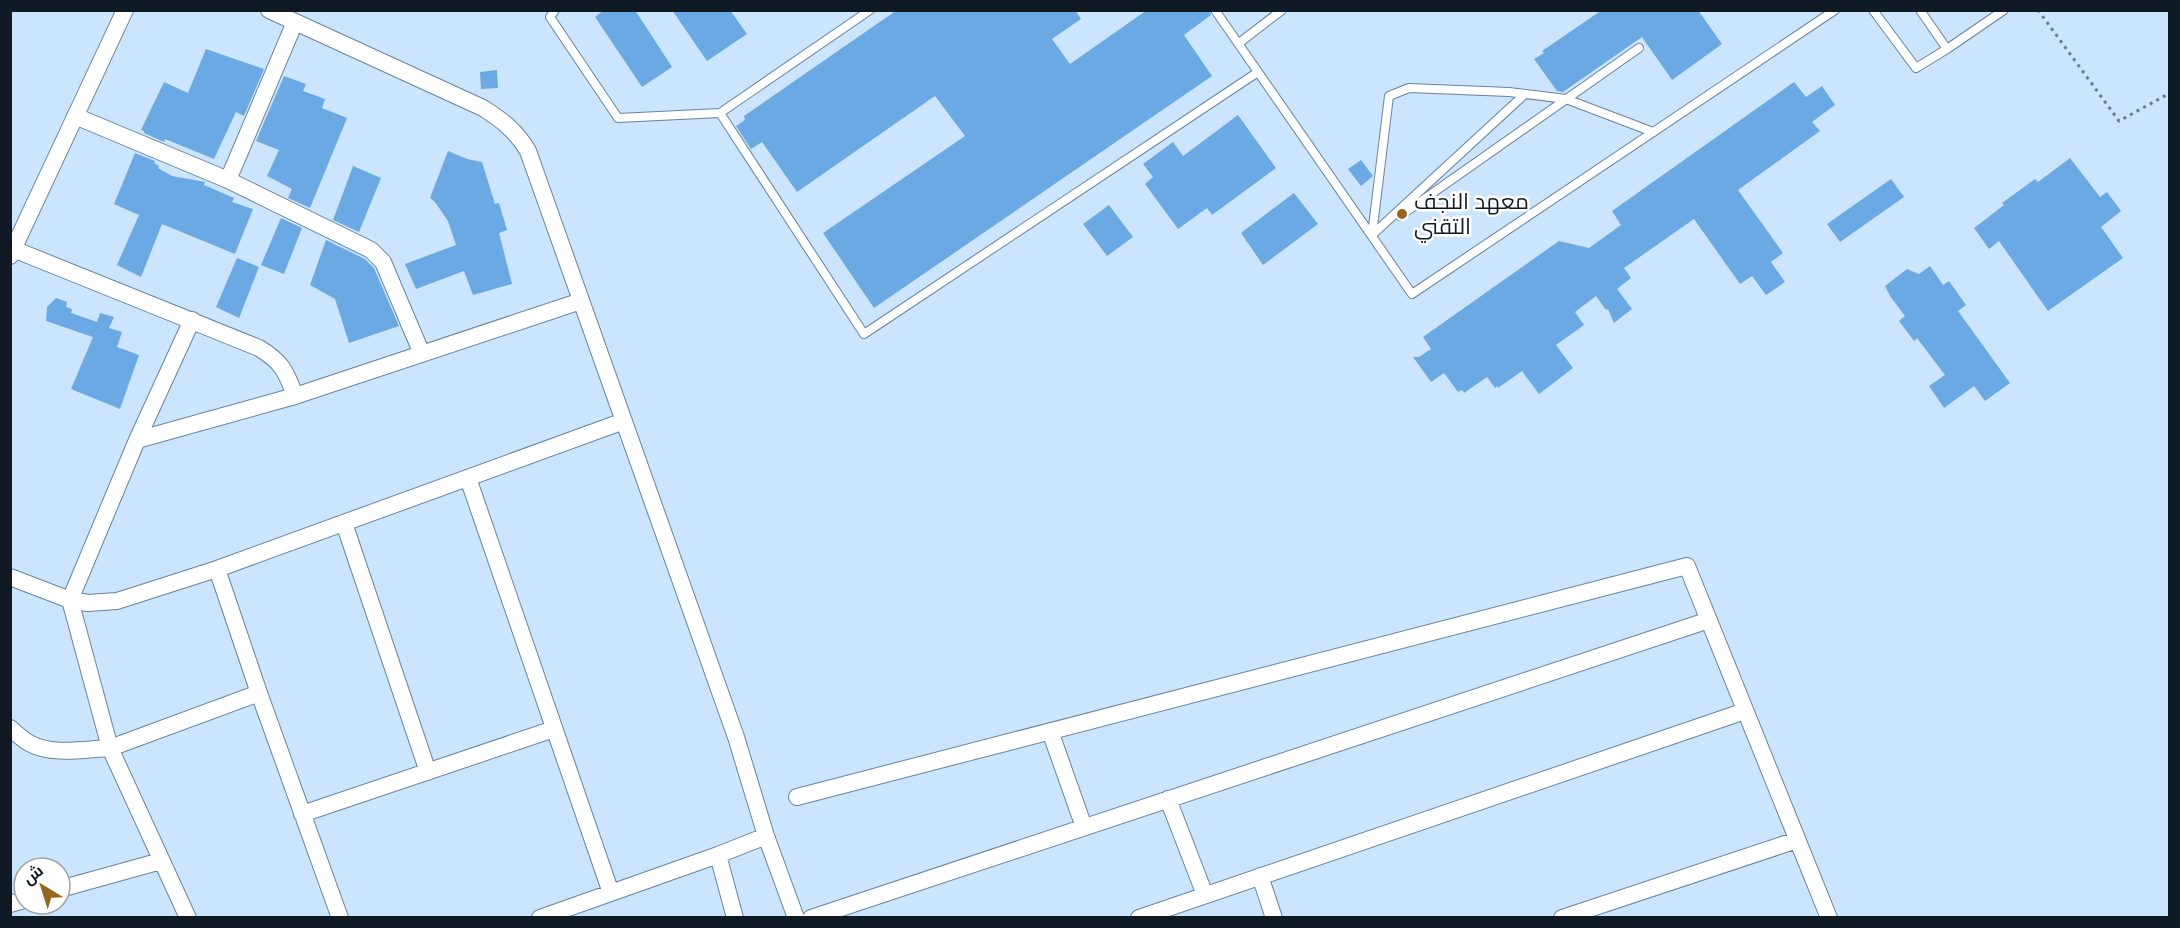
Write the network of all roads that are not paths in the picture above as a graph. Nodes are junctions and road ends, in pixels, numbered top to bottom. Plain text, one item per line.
1 (124, 10) edge
2 (269, 10) edge
3 (555, 10) edge
4 (870, 10) edge
5 (1215, 10) edge
6 (1282, 10) edge
7 (1835, 10) edge
8 (1873, 10) edge
9 (1920, 10) edge
10 (2004, 10) edge
11 (295, 22) junction
12 (1239, 43) junction
13 (1639, 48) dead end
14 (1947, 49) junction
15 (1258, 72) junction
16 (1525, 94) junction
17 (1566, 99) junction
18 (720, 113) junction
19 (75, 116) junction
20 (1653, 132) junction
21 (228, 180) junction
22 (1372, 235) junction
23 (12, 252) edge
24 (581, 301) junction
25 (192, 320) junction
26 (422, 354) junction
27 (295, 396) junction
28 (624, 421) junction
29 (137, 440) junction
30 (468, 478) junction
31 (344, 523) junction
32 (217, 569) junction
33 (10, 577) edge
34 (70, 600) junction
35 (1708, 620) junction
36 (259, 693) junction
37 (1745, 711) junction
38 (10, 728) edge
39 (554, 729) junction
40 (1050, 731) junction
41 (110, 748) junction
42 (428, 772) junction
43 (797, 797) dead end
44 (1168, 799) junction
45 (302, 814) junction
46 (1084, 827) junction
47 (765, 836) junction
48 (1797, 840) junction
49 (718, 855) junction
50 (161, 861) junction
51 (1260, 876) junction
52 (72, 887) edge
53 (611, 893) junction
54 (1205, 895) junction
55 (1156, 915) edge
56 (188, 918) edge
57 (340, 918) edge
58 (540, 918) edge
59 (735, 918) edge
60 (796, 918) edge
61 (812, 918) edge
62 (1139, 918) edge
63 (1274, 918) edge
64 (1562, 918) edge
65 (1829, 918) edge

1 - 19 street
2 - 11 street
3 - 18 lane
4 - 18 lane
5 - 12 lane
6 - 12 lane
7 - 20 lane
8 - 14 lane
9 - 14 lane
10 - 14 lane
11 - 21 street
11 - 24 street
12 - 15 lane
13 - 17 lane
15 - 18 lane
15 - 22 lane
16 - 17 lane
16 - 22 lane
16 - 22 lane
17 - 20 lane
17 - 22 lane
19 - 21 street
19 - 23 street
20 - 22 lane
21 - 26 street
23 - 25 street
24 - 26 street
24 - 28 street
25 - 27 street
25 - 29 street
26 - 27 street
27 - 29 street
28 - 30 street
28 - 47 street
29 - 34 street
30 - 31 street
30 - 39 street
31 - 32 street
31 - 42 street
32 - 34 street
32 - 36 street
33 - 34 street
34 - 41 street
35 - 37 street
35 - 40 street
35 - 44 street
36 - 41 street
36 - 45 street
37 - 48 street
37 - 51 street
38 - 41 street
39 - 42 street
39 - 53 street
40 - 43 street
40 - 46 street
41 - 50 street
42 - 45 street
44 - 46 street
44 - 54 street
45 - 57 street
46 - 61 street
47 - 49 street
47 - 60 street
48 - 64 street
48 - 65 street
49 - 53 street
49 - 59 street
50 - 52 street
50 - 56 street
51 - 54 street
51 - 63 street
53 - 58 street
54 - 55 street
55 - 62 street

